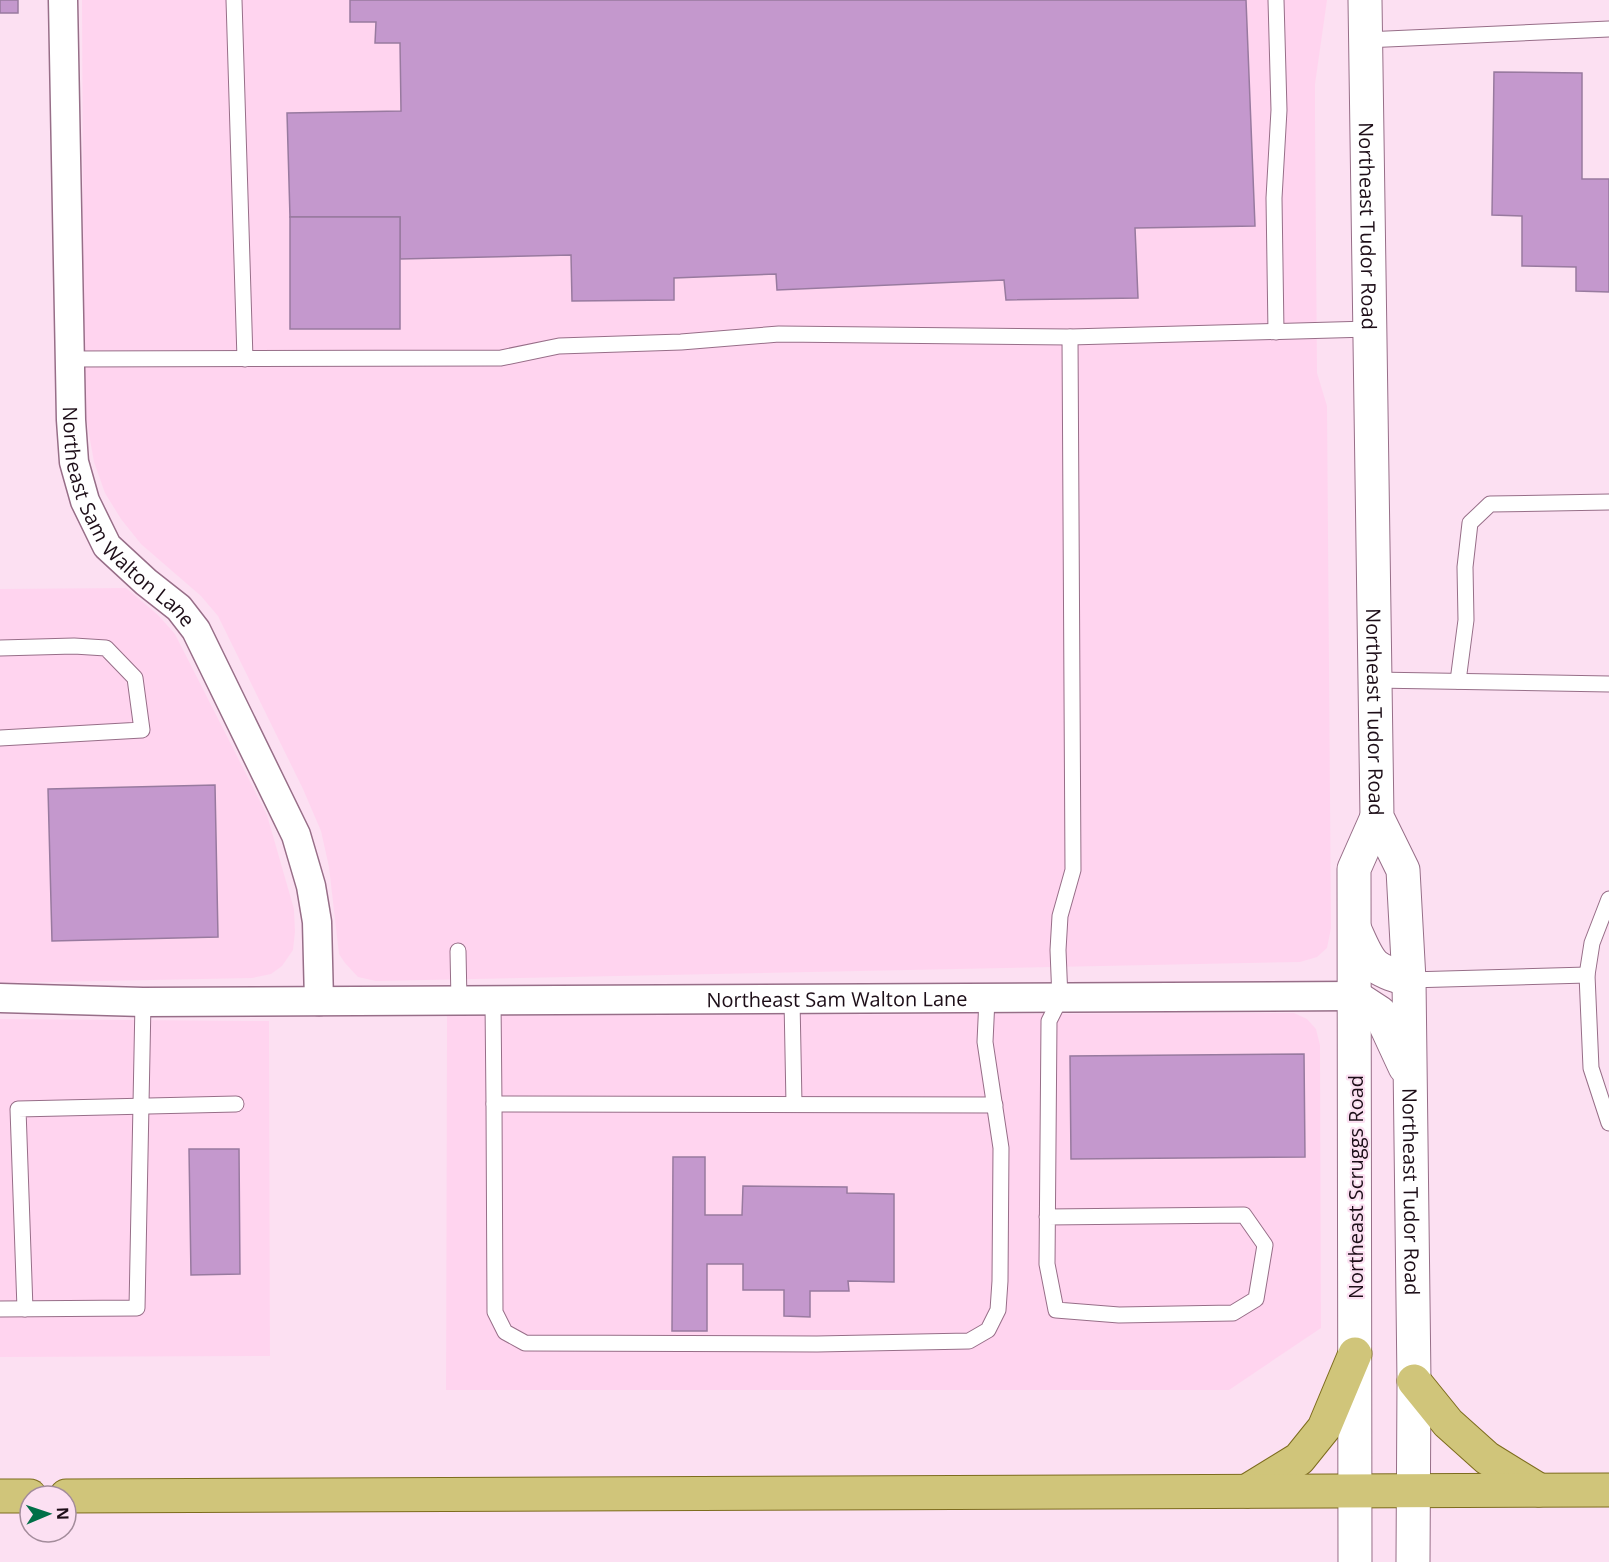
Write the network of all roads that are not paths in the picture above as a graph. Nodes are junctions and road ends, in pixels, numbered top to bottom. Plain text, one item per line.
1 (63, 0) edge
2 (234, 0) edge
3 (1276, 0) edge
4 (1365, 0) edge
5 (1609, 29) edge
6 (1365, 40) junction
7 (1369, 329) junction
8 (1276, 332) junction
9 (1070, 337) junction
10 (70, 359) junction
11 (245, 359) junction
12 (1609, 502) edge
13 (0, 648) edge
14 (1374, 680) junction
15 (1458, 681) junction
16 (1609, 684) edge
17 (0, 738) edge
18 (1377, 817) junction
19 (1609, 899) edge
20 (1354, 928) junction
21 (458, 951) dead end
22 (1587, 975) junction
23 (1409, 980) junction
24 (1354, 996) junction
25 (0, 998) edge
26 (987, 999) junction
27 (1060, 999) junction
28 (493, 1000) junction
29 (792, 1000) junction
30 (319, 1001) junction
31 (459, 1001) junction
32 (143, 1002) junction
33 (1411, 1083) junction
34 (236, 1104) dead end
35 (494, 1104) junction
36 (794, 1104) junction
37 (995, 1105) junction
38 (141, 1106) junction
39 (1609, 1123) edge
40 (1047, 1217) junction
41 (0, 1309) edge
42 (25, 1309) junction
43 (1355, 1354) junction
44 (1414, 1381) junction
45 (1415, 1490) junction
46 (1539, 1490) junction
47 (1609, 1490) edge
48 (1246, 1491) junction
49 (1356, 1491) junction
50 (0, 1496) edge
51 (18, 1496) edge
52 (78, 1496) edge
53 (1355, 1562) edge
54 (1413, 1562) edge

1 - 10 street, Northeast Sam Walton Lane
2 - 11 lane
3 - 8 lane
4 - 6 street, Northeast Tudor Road
5 - 6 lane
6 - 7 street, Northeast Tudor Road
7 - 8 lane
7 - 14 street, Northeast Tudor Road
8 - 9 lane
9 - 11 lane
9 - 27 lane
10 - 11 lane
10 - 30 street, Northeast Sam Walton Lane
12 - 15 lane
13 - 17 lane
14 - 15 lane
14 - 18 street, Northeast Tudor Road
15 - 16 lane
18 - 20 street, Northeast Scruggs Road
18 - 23 street, Northeast Tudor Road
19 - 22 lane
20 - 23 street
20 - 24 street, Northeast Scruggs Road
21 - 31 lane
22 - 23 lane
22 - 39 lane
23 - 33 street, Northeast Tudor Road
24 - 27 street, Northeast Sam Walton Lane
24 - 33 street
24 - 43 street, Northeast Scruggs Road
25 - 32 street, Northeast Sam Walton Lane
26 - 27 street, Northeast Sam Walton Lane
26 - 29 street, Northeast Sam Walton Lane
26 - 37 lane
27 - 40 lane
28 - 29 street, Northeast Sam Walton Lane
28 - 31 street, Northeast Sam Walton Lane
28 - 35 lane
29 - 36 lane
30 - 31 street, Northeast Sam Walton Lane
30 - 32 street, Northeast Sam Walton Lane
32 - 38 lane
33 - 44 street, Northeast Tudor Road
34 - 38 lane
35 - 36 lane
35 - 37 lane
36 - 37 lane
38 - 42 lane
38 - 42 lane
40 - 40 lane
41 - 42 lane
43 - 48 main road
43 - 49 street, Northeast Scruggs Road
44 - 45 street, Northeast Tudor Road
44 - 46 main road
45 - 46 main road
45 - 49 main road
45 - 54 street, Northeast Tudor Road
46 - 47 main road
48 - 49 main road
48 - 52 main road
49 - 53 street, Northeast Scruggs Road
50 - 51 main road

